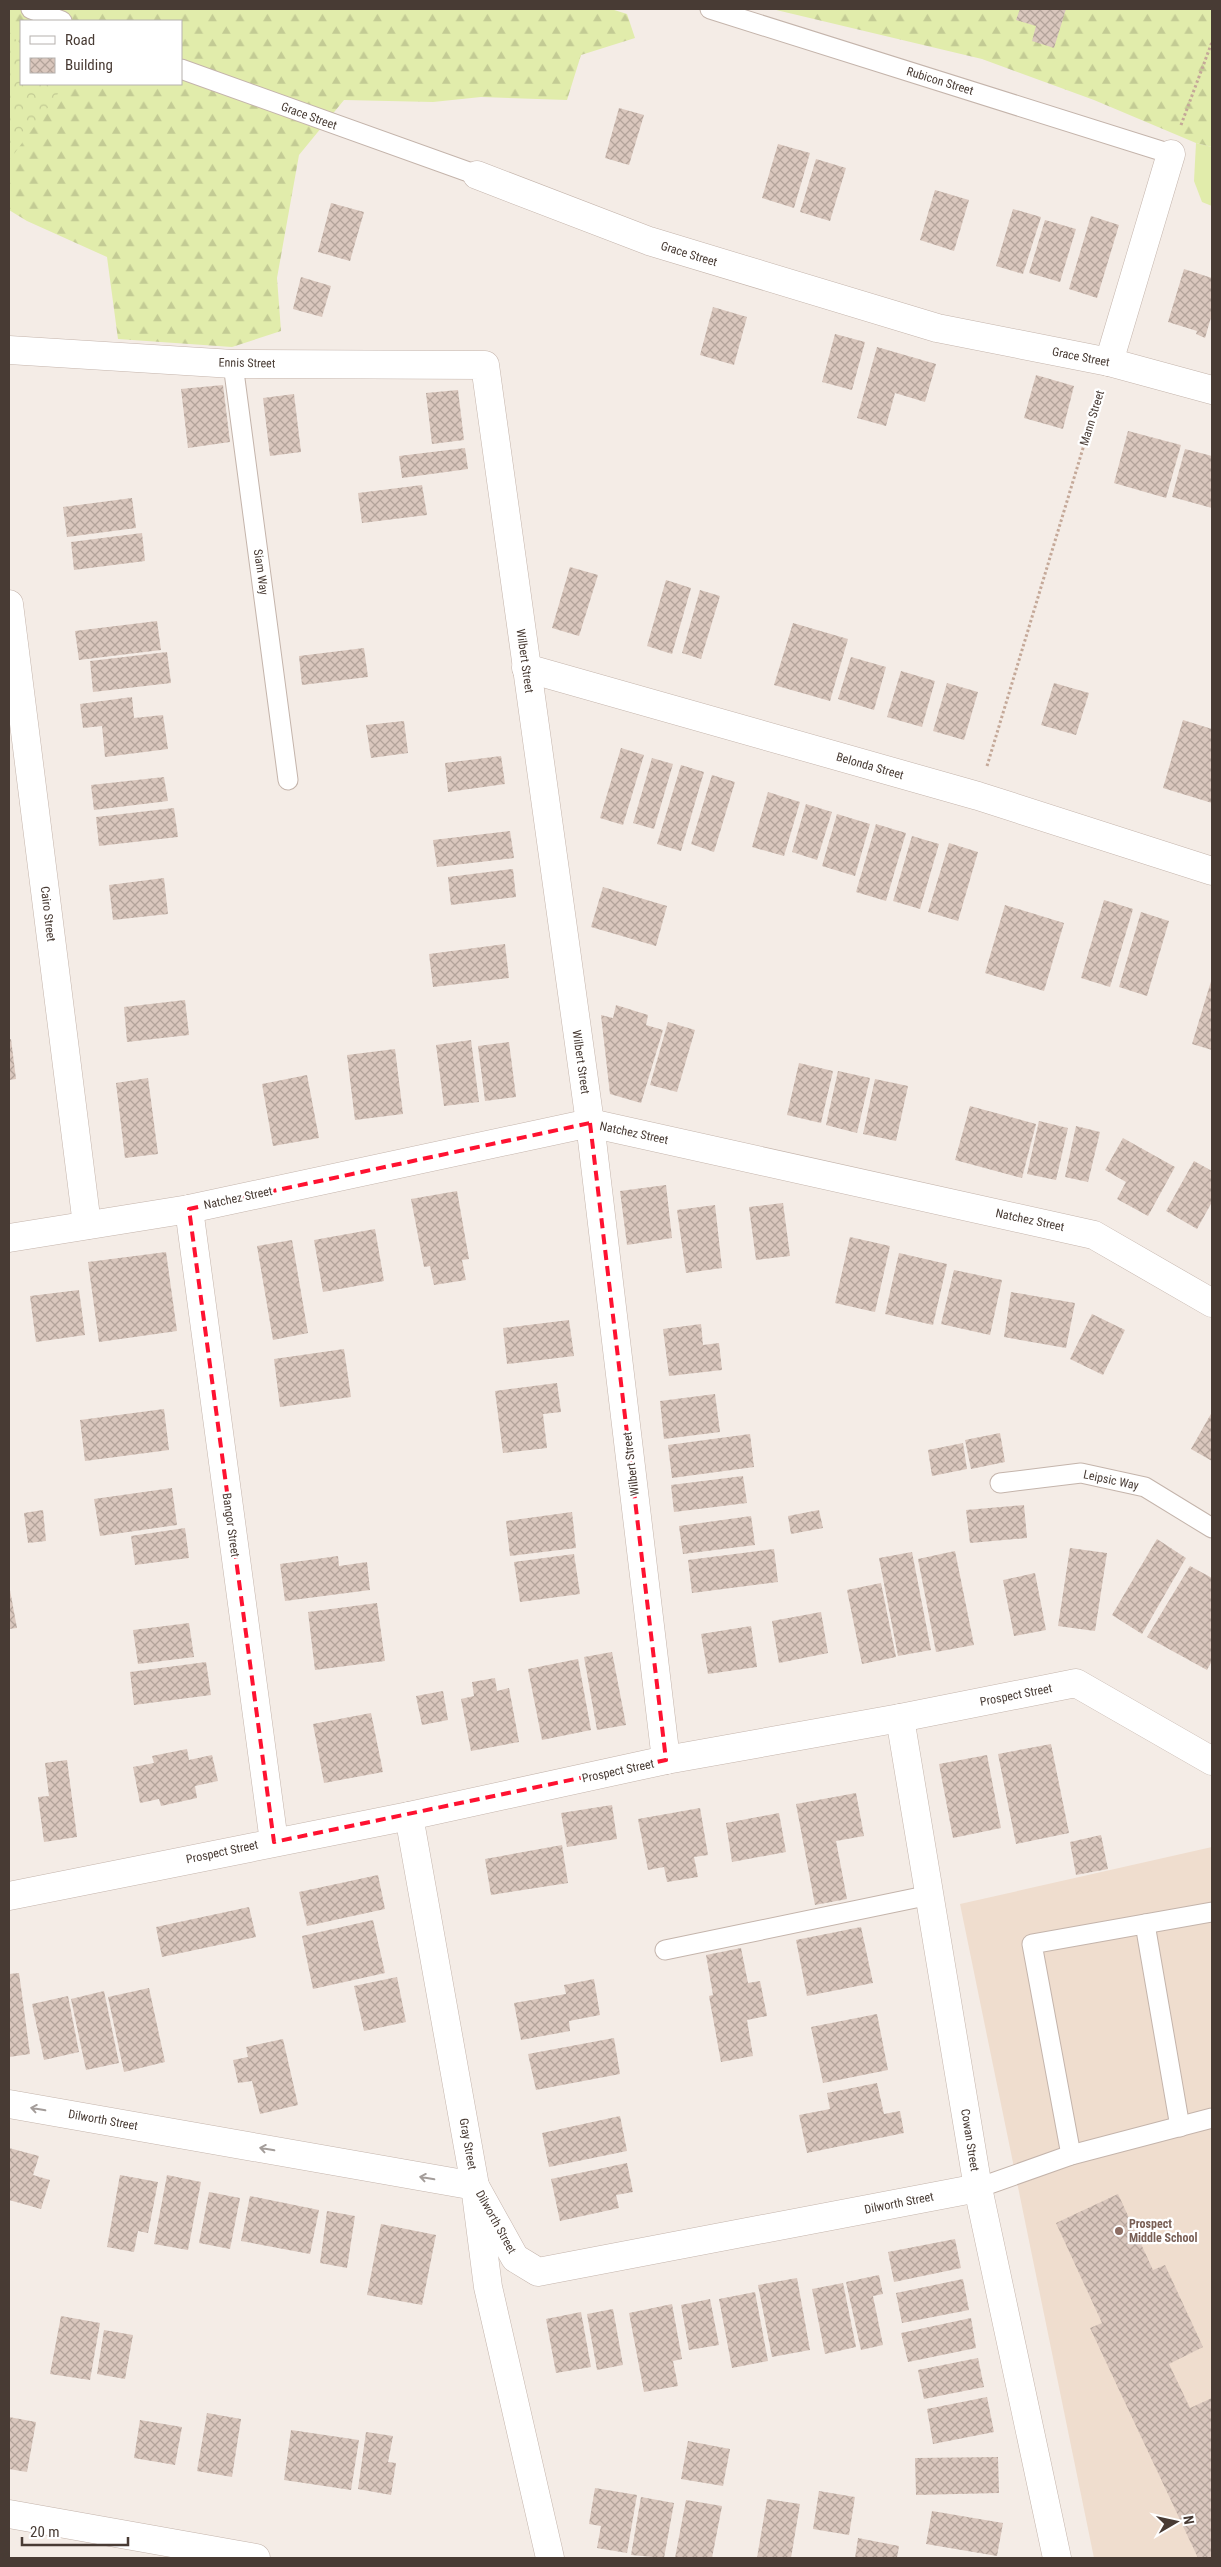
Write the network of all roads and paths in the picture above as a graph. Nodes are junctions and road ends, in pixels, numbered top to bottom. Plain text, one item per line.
1 (31, 9) edge
2 (710, 9) edge
3 (59, 20) edge
4 (1212, 42) edge
5 (182, 69) edge
6 (1171, 154) junction
7 (477, 175) joint
8 (9, 350) edge
9 (1109, 362) junction
10 (233, 364) junction
11 (485, 365) joint
12 (1212, 390) edge
13 (9, 604) edge
14 (526, 668) junction
15 (288, 780) dead end
16 (978, 796) junction
17 (1212, 871) edge
18 (590, 1123) junction
19 (189, 1208) junction
20 (87, 1225) junction
21 (9, 1238) edge
22 (1212, 1303) edge
23 (1000, 1483) dead end
24 (1212, 1528) edge
25 (900, 1718) junction
26 (666, 1760) junction
27 (1212, 1761) edge
28 (408, 1816) junction
29 (274, 1842) junction
30 (930, 1895) junction
31 (9, 1896) edge
32 (1212, 1912) edge
33 (1145, 1924) junction
34 (665, 1950) dead end
35 (9, 2104) edge
36 (1212, 2118) edge
37 (1180, 2127) junction
38 (1070, 2154) junction
39 (476, 2186) junction
40 (978, 2188) junction
41 (9, 2514) edge
42 (256, 2558) edge
43 (550, 2558) edge
44 (1057, 2558) edge

1 - 3 lane
2 - 6 lane, Rubicon Street
4 - 6 path
5 - 7 lane, Grace Street
6 - 9 street
7 - 9 street, Grace Street
8 - 10 street, Ennis Street
9 - 12 street, Grace Street
9 - 16 path, Mann Street
10 - 11 street, Ennis Street
10 - 15 lane, Siam Way
11 - 14 street, Wilbert Street
13 - 20 street, Cairo Street
14 - 16 street, Belonda Street
14 - 18 street, Wilbert Street
16 - 17 street, Belonda Street
18 - 19 street, Natchez Street
18 - 22 street, Natchez Street
18 - 26 street, Wilbert Street
19 - 20 street, Natchez Street
19 - 29 street, Bangor Street
20 - 21 street, Natchez Street
23 - 24 lane, Leipsic Way
25 - 26 street, Prospect Street
25 - 27 street, Prospect Street
25 - 30 street, Cowan Street
26 - 28 street, Prospect Street
28 - 29 street, Prospect Street
28 - 39 street, Gray Street
29 - 31 street, Prospect Street
30 - 34 lane
30 - 40 street, Cowan Street
32 - 33 lane
33 - 37 lane
33 - 38 lane
39 -> 35 street, Dilworth Street
36 - 37 lane
37 - 38 lane
38 - 40 lane
39 - 40 street, Dilworth Street
39 - 43 street, Gray Street
40 - 44 street, Cowan Street
41 - 42 street

